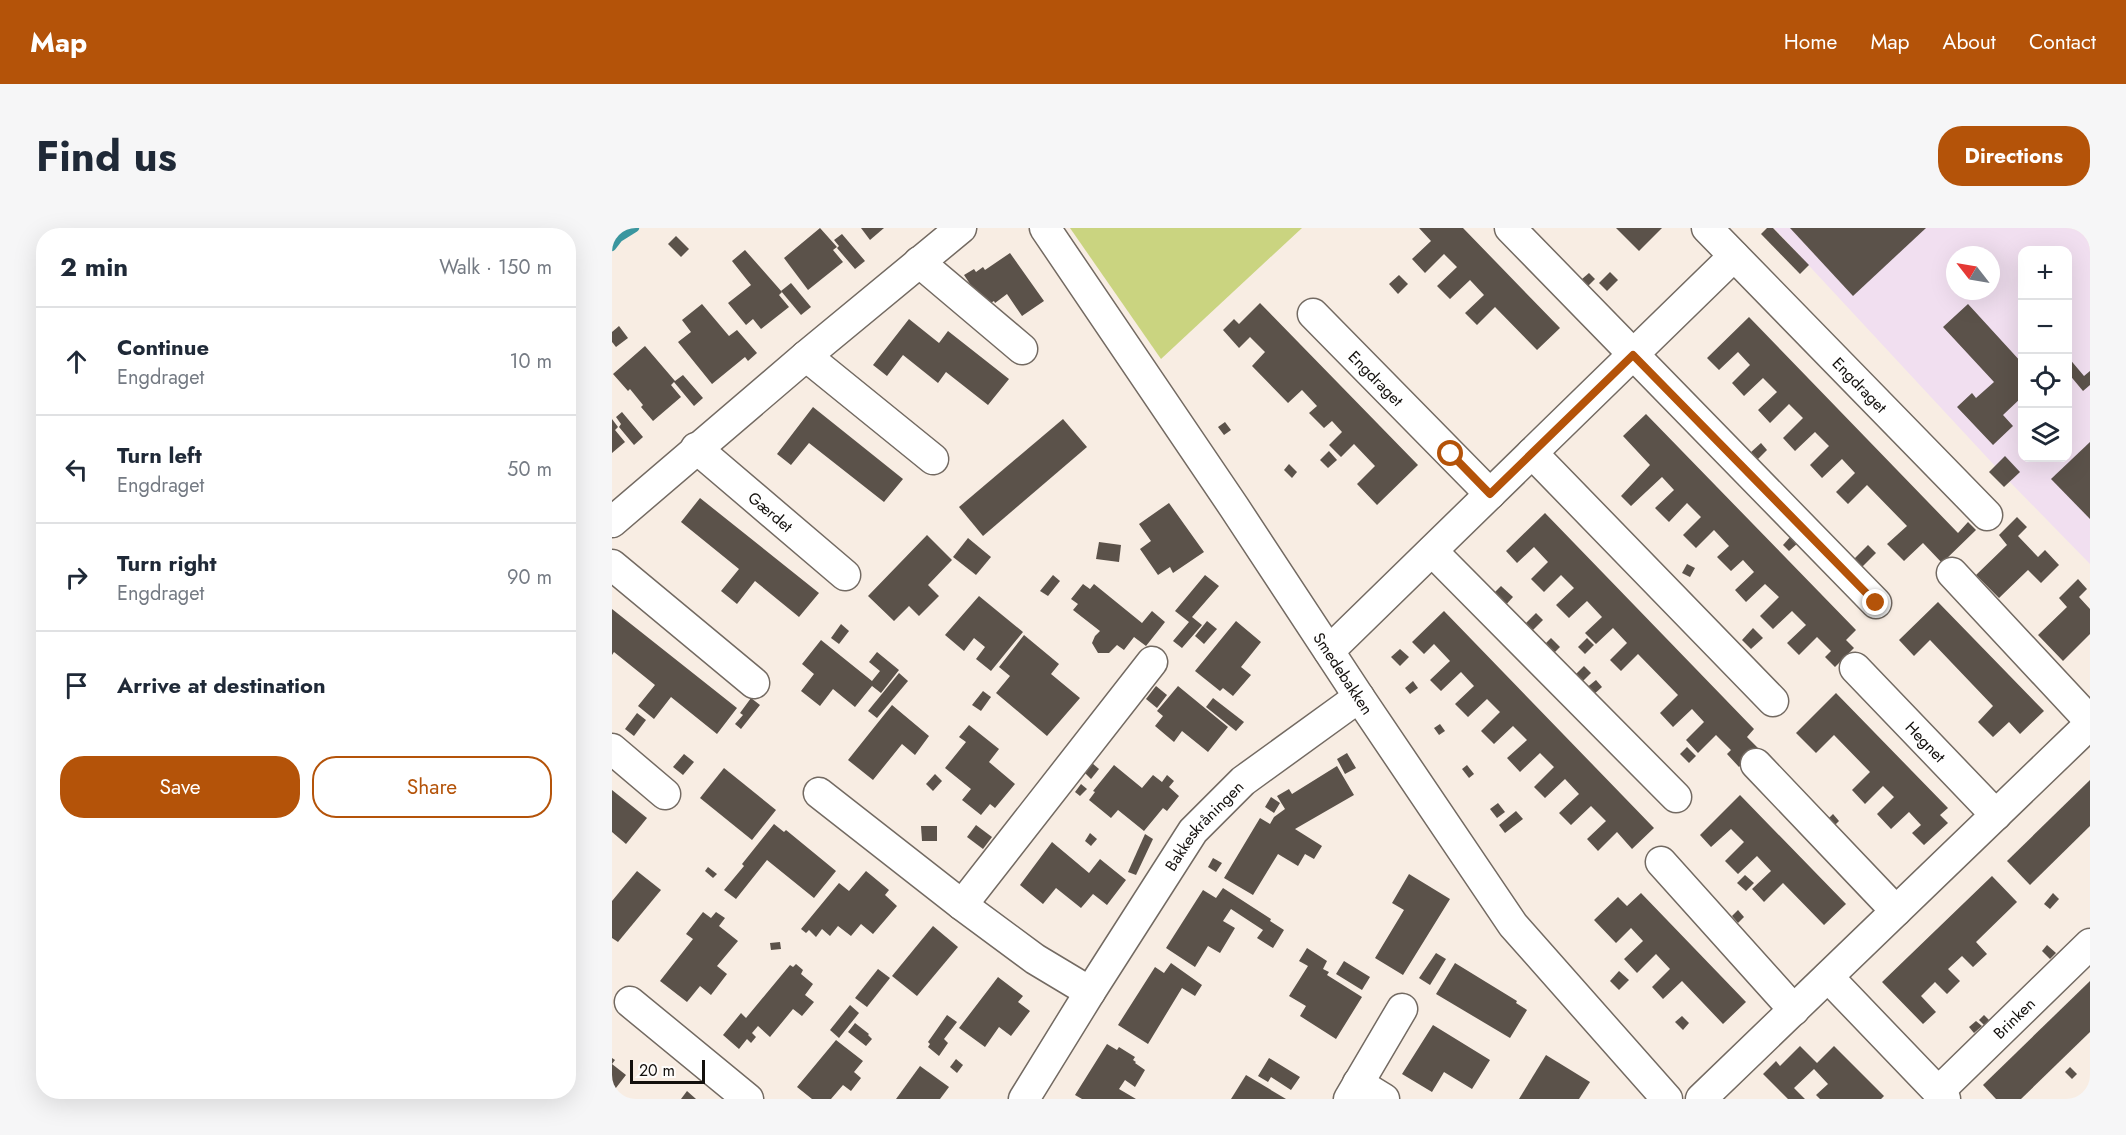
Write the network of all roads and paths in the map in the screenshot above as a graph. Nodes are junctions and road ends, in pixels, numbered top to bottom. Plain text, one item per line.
1 (961, 228) edge
2 (1045, 228) edge
3 (1510, 228) edge
4 (1707, 228) edge
5 (1734, 256) junction
6 (919, 262) junction
7 (1313, 315) dead end
8 (1022, 350) dead end
9 (1633, 355) junction
10 (806, 356) junction
11 (696, 448) junction
12 (1532, 453) junction
13 (933, 459) dead end
14 (1490, 494) junction
15 (1987, 515) dead end
16 (612, 522) edge
17 (1432, 551) junction
18 (612, 565) edge
19 (1952, 573) dead end
20 (845, 575) dead end
21 (1876, 603) dead end
22 (1329, 651) junction
23 (1152, 662) dead end
24 (1855, 668) dead end
25 (754, 683) dead end
26 (1359, 696) junction
27 (1773, 701) dead end
28 (2090, 723) edge
29 (612, 750) edge
30 (1756, 764) dead end
31 (819, 793) dead end
32 (665, 794) dead end
33 (1676, 797) dead end
34 (1996, 815) junction
35 (1661, 862) dead end
36 (962, 905) junction
37 (1896, 911) junction
38 (2090, 944) edge
39 (1828, 977) junction
40 (1089, 992) junction
41 (630, 1002) dead end
42 (1402, 1009) dead end
43 (1794, 1010) junction
44 (1354, 1091) edge
45 (1942, 1095) edge
46 (748, 1099) edge
47 (1024, 1099) edge
48 (1384, 1099) edge
49 (1667, 1099) edge
50 (1701, 1099) edge

1 - 6 street
2 - 22 street, Smedebakken
3 - 9 street
4 - 5 street, Engdraget
5 - 9 street
5 - 15 street, Engdraget
6 - 8 street
6 - 10 street
7 - 14 street, Engdraget
9 - 12 street
9 - 21 street
10 - 11 street
10 - 13 street
11 - 16 street
11 - 20 street, Gærdet
12 - 14 street
12 - 27 street
14 - 17 street
17 - 22 street
17 - 33 street
18 - 25 street
19 - 28 street
22 - 26 street, Smedebakken
23 - 36 street
24 - 34 street, Hegnet
26 - 40 street, Bakkeskråningen
26 - 49 street, Smedebakken
28 - 34 street
29 - 32 street
30 - 37 street
31 - 36 street
34 - 37 street
35 - 43 street
36 - 40 street
37 - 39 street
38 - 45 street, Brinken
39 - 43 street
39 - 45 street, Brinken
40 - 47 street, Bakkeskråningen
41 - 46 street
42 - 44 street
43 - 50 street
44 - 48 street

